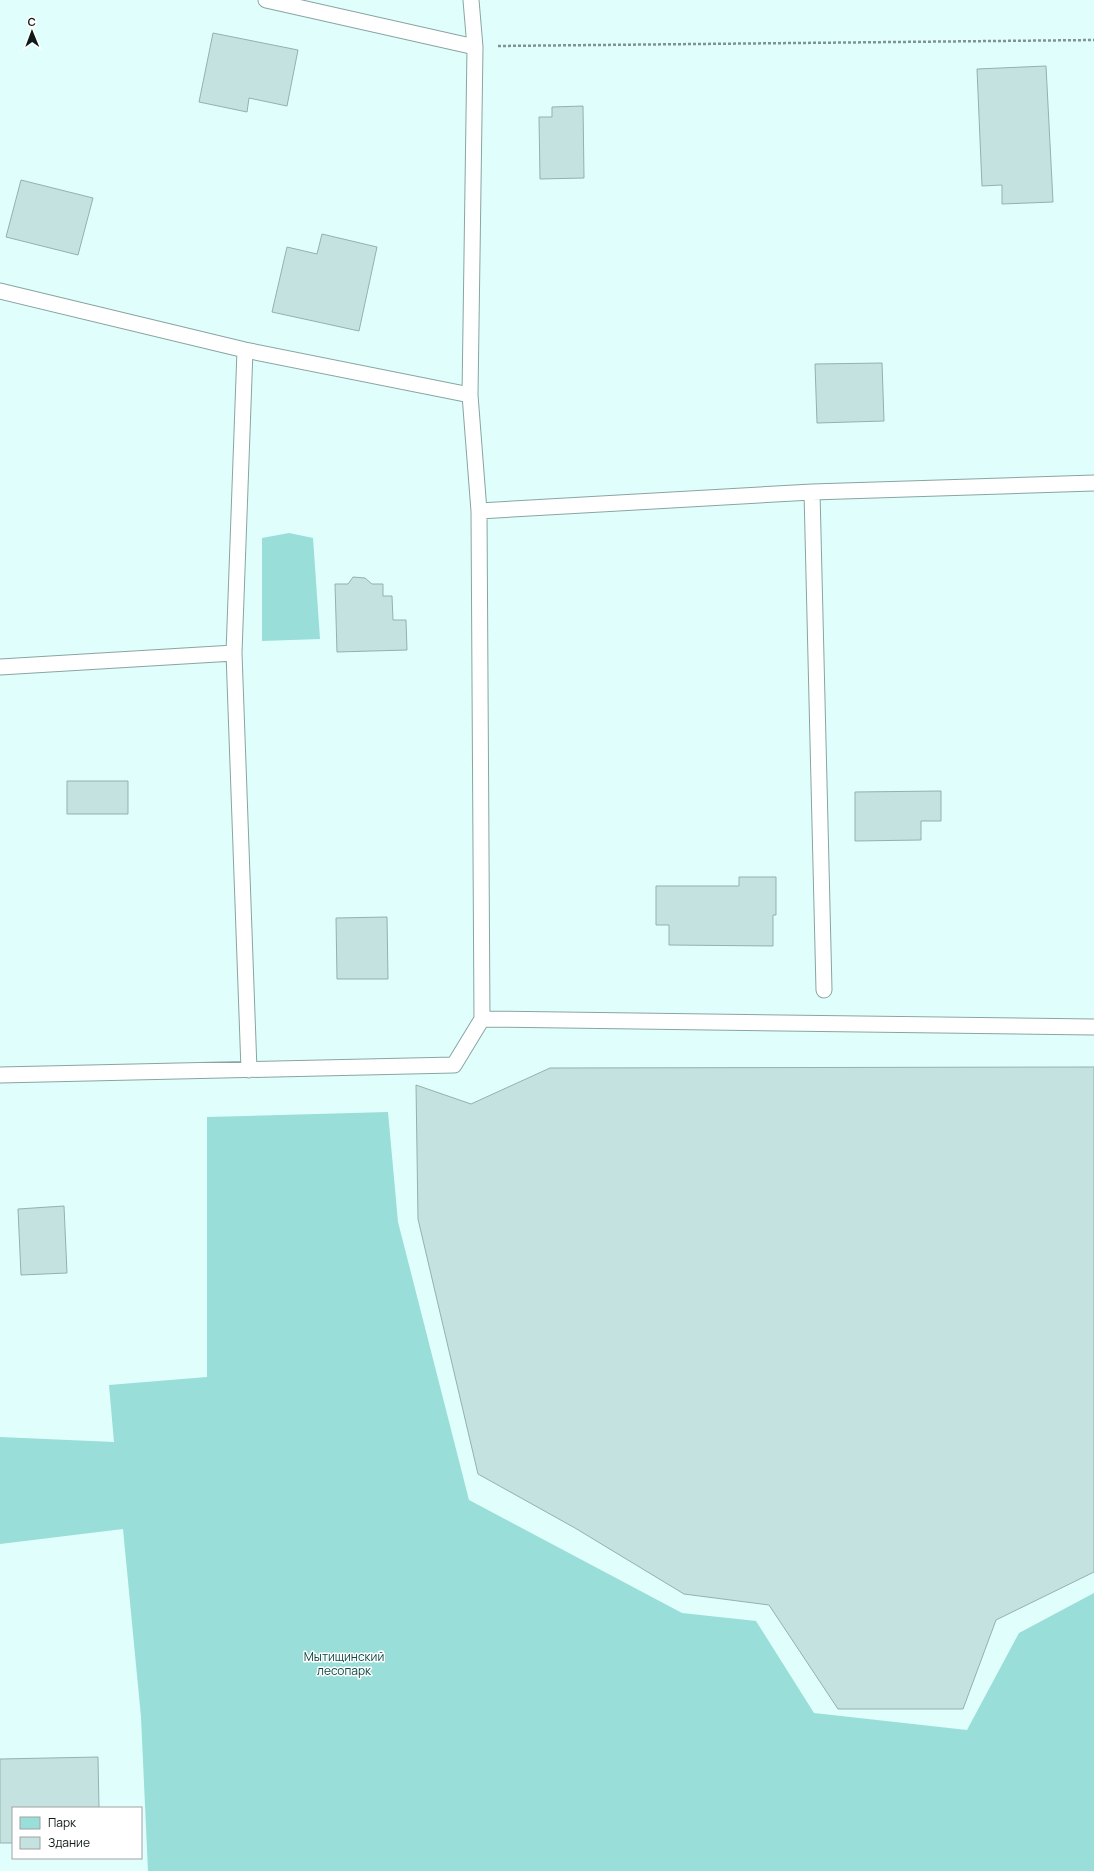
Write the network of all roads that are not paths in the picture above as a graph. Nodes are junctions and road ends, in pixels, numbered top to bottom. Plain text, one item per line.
1 (266, 0) edge
2 (471, 0) edge
3 (475, 47) junction
4 (0, 291) edge
5 (246, 350) junction
6 (470, 395) junction
7 (1094, 483) edge
8 (812, 492) junction
9 (479, 511) junction
10 (234, 653) junction
11 (0, 667) edge
12 (824, 990) dead end
13 (482, 1019) junction
14 (1094, 1027) edge
15 (249, 1070) junction
16 (0, 1075) edge

1 - 3 lane
2 - 3 lane
3 - 6 lane
4 - 5 lane
5 - 6 lane
5 - 10 lane
6 - 9 lane
7 - 8 lane
8 - 9 lane
8 - 12 lane
9 - 13 lane
10 - 11 lane
10 - 15 lane
13 - 14 lane
13 - 15 lane
15 - 16 lane

